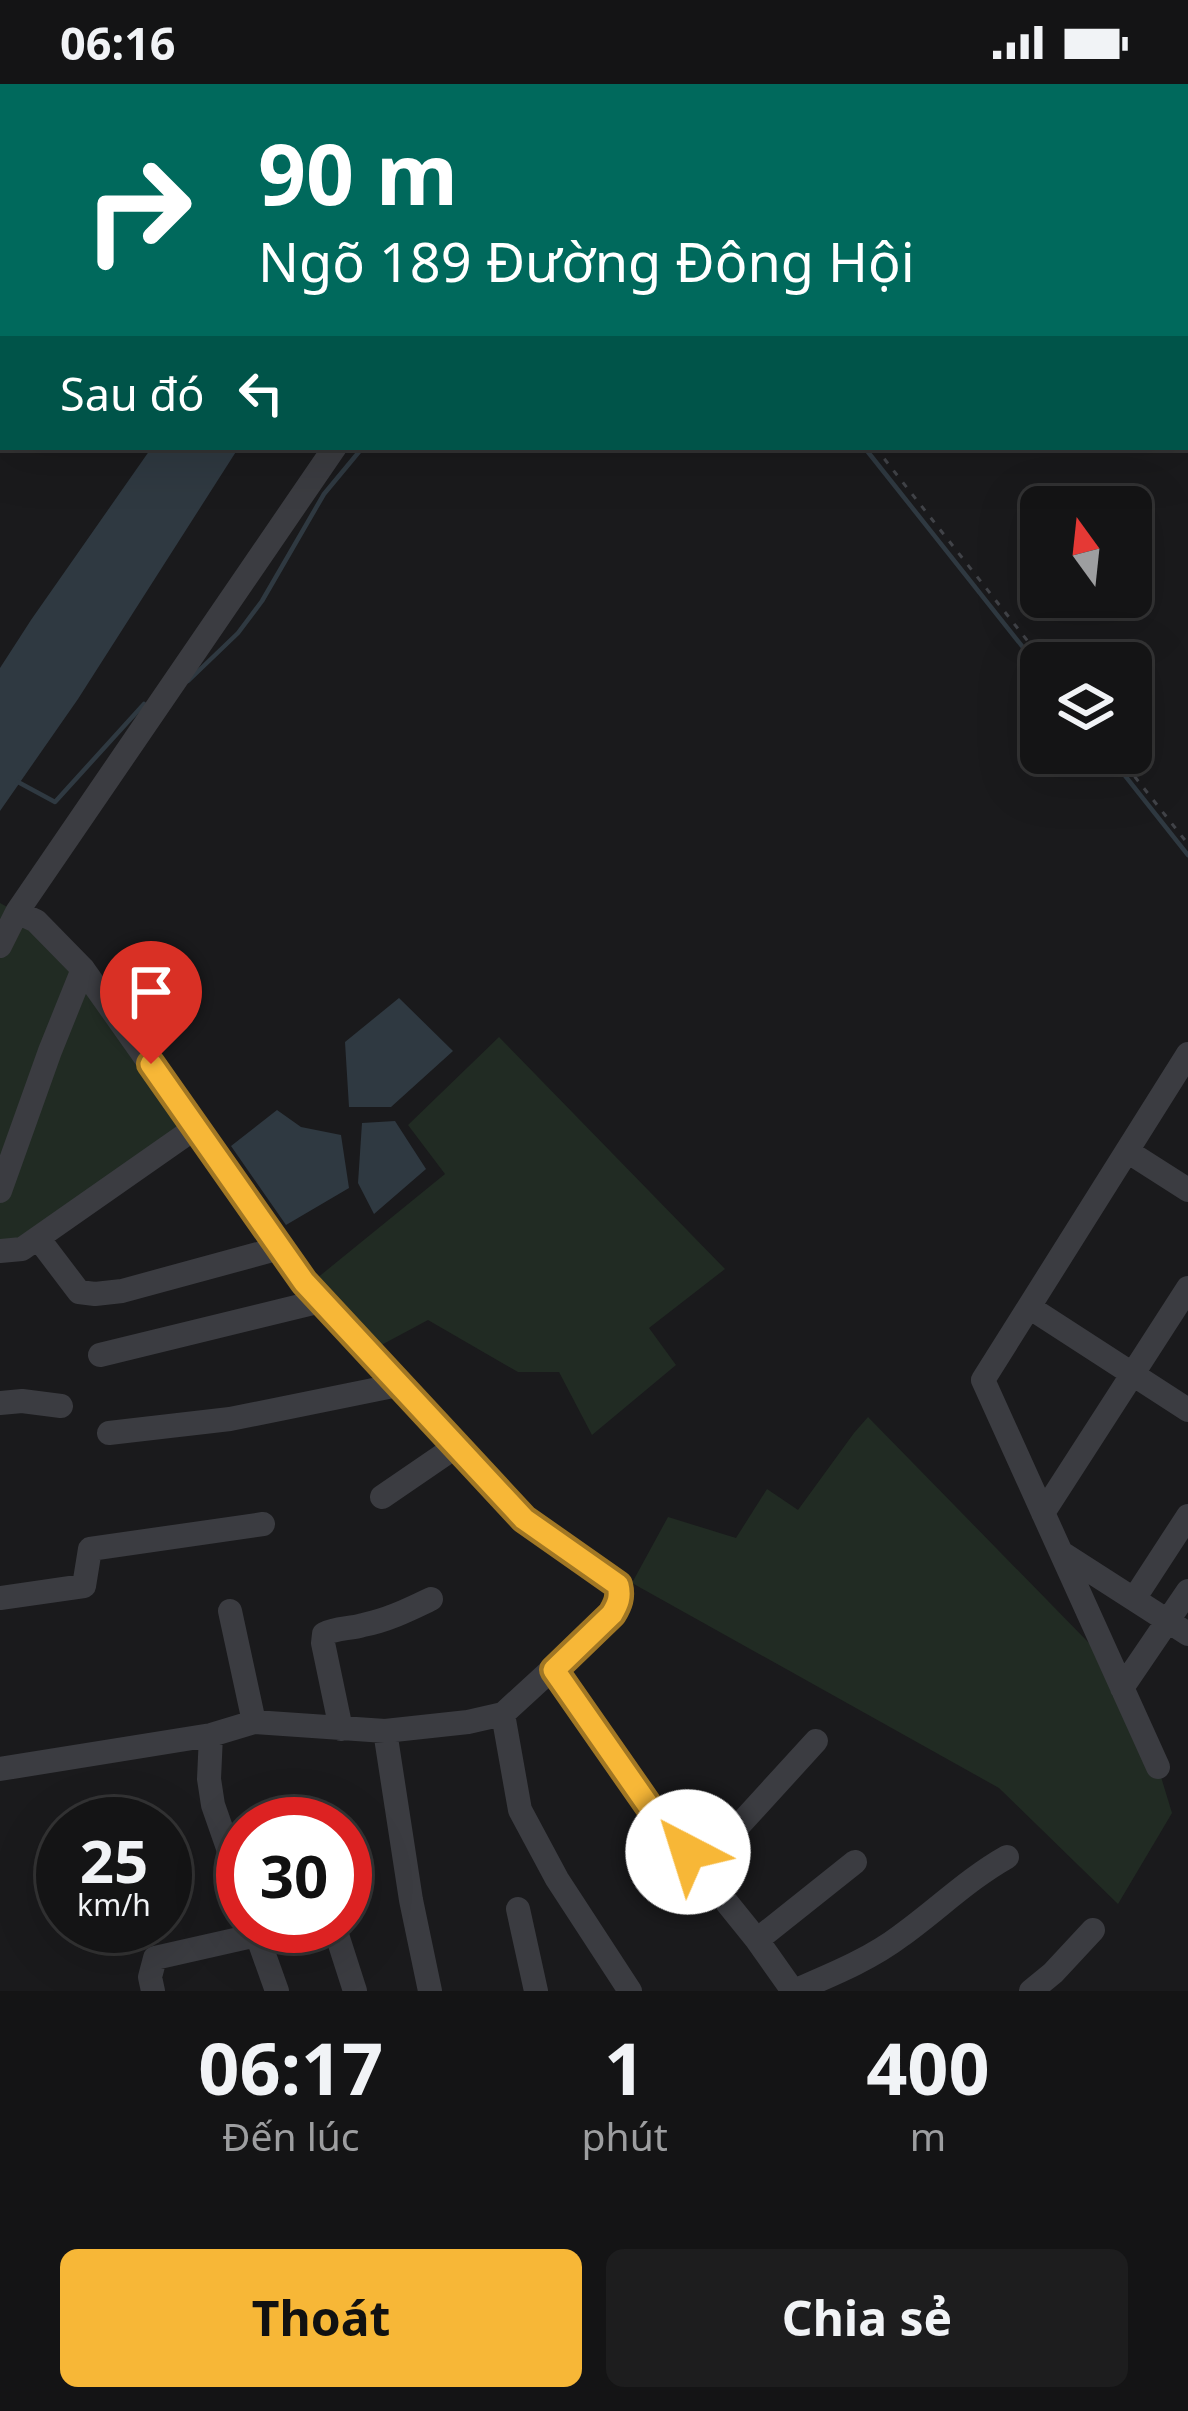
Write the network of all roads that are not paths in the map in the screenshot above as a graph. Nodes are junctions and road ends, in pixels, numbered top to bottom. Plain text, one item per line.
1 (333, 450) edge
2 (17, 912) junction
3 (0, 946) edge
4 (83, 969) junction
5 (1188, 1054) edge
6 (195, 1128) junction
7 (1127, 1151) junction
8 (1188, 1190) edge
9 (0, 1191) edge
10 (38, 1238) junction
11 (280, 1248) junction
12 (0, 1251) edge
13 (1188, 1288) edge
14 (321, 1301) junction
15 (1029, 1307) junction
16 (100, 1354) dead end
17 (1132, 1374) junction
18 (398, 1385) junction
19 (0, 1403) edge
20 (61, 1406) dead end
21 (1188, 1410) edge
22 (109, 1433) dead end
23 (455, 1447) junction
24 (382, 1497) dead end
25 (1042, 1513) junction
26 (1188, 1516) edge
27 (263, 1524) dead end
28 (1060, 1552) junction
29 (1188, 1591) edge
30 (0, 1598) edge
31 (431, 1599) dead end
32 (1134, 1599) junction
33 (230, 1611) dead end
34 (1178, 1628) edge
35 (554, 1670) junction
36 (1122, 1688) junction
37 (503, 1714) junction
38 (254, 1722) junction
39 (341, 1729) junction
40 (385, 1731) junction
41 (211, 1735) junction
42 (816, 1741) dead end
43 (1158, 1767) dead end
44 (0, 1769) edge
45 (216, 1814) edge
46 (1007, 1856) dead end
47 (855, 1862) dead end
48 (700, 1868) junction
49 (518, 1909) dead end
50 (1093, 1930) dead end
51 (757, 1940) junction
52 (216, 1941) edge
53 (264, 1953) edge
54 (343, 1953) edge
55 (153, 1991) edge
56 (277, 1991) edge
57 (355, 1991) edge
58 (430, 1991) edge
59 (536, 1991) edge
60 (630, 1991) edge
61 (794, 1991) edge
62 (1031, 1991) edge

1 - 2 street
2 - 3 street
2 - 4 street
4 - 6 street
4 - 9 street
5 - 7 street
6 - 10 street
6 - 11 street
7 - 8 street
7 - 15 street
10 - 11 street
10 - 12 street
11 - 14 street
13 - 17 street
14 - 16 street
14 - 18 street
15 - 17 street
15 - 25 street
17 - 21 street
17 - 25 street
18 - 22 street
18 - 23 street
19 - 20 street
23 - 24 street
23 - 35 street
25 - 28 street
26 - 32 street
27 - 30 street
28 - 32 street
28 - 36 street
29 - 34 street
31 - 39 street
32 - 34 street
33 - 38 street
34 - 36 street
35 - 37 street
35 - 48 street
36 - 43 street
37 - 40 street
37 - 60 street
38 - 39 street
38 - 41 street
39 - 40 street
40 - 58 street
41 - 44 street
41 - 45 street
42 - 48 street
46 - 61 street
47 - 51 street
48 - 51 street
49 - 59 street
50 - 62 street
51 - 61 street
52 - 55 street
53 - 56 street
54 - 57 street

